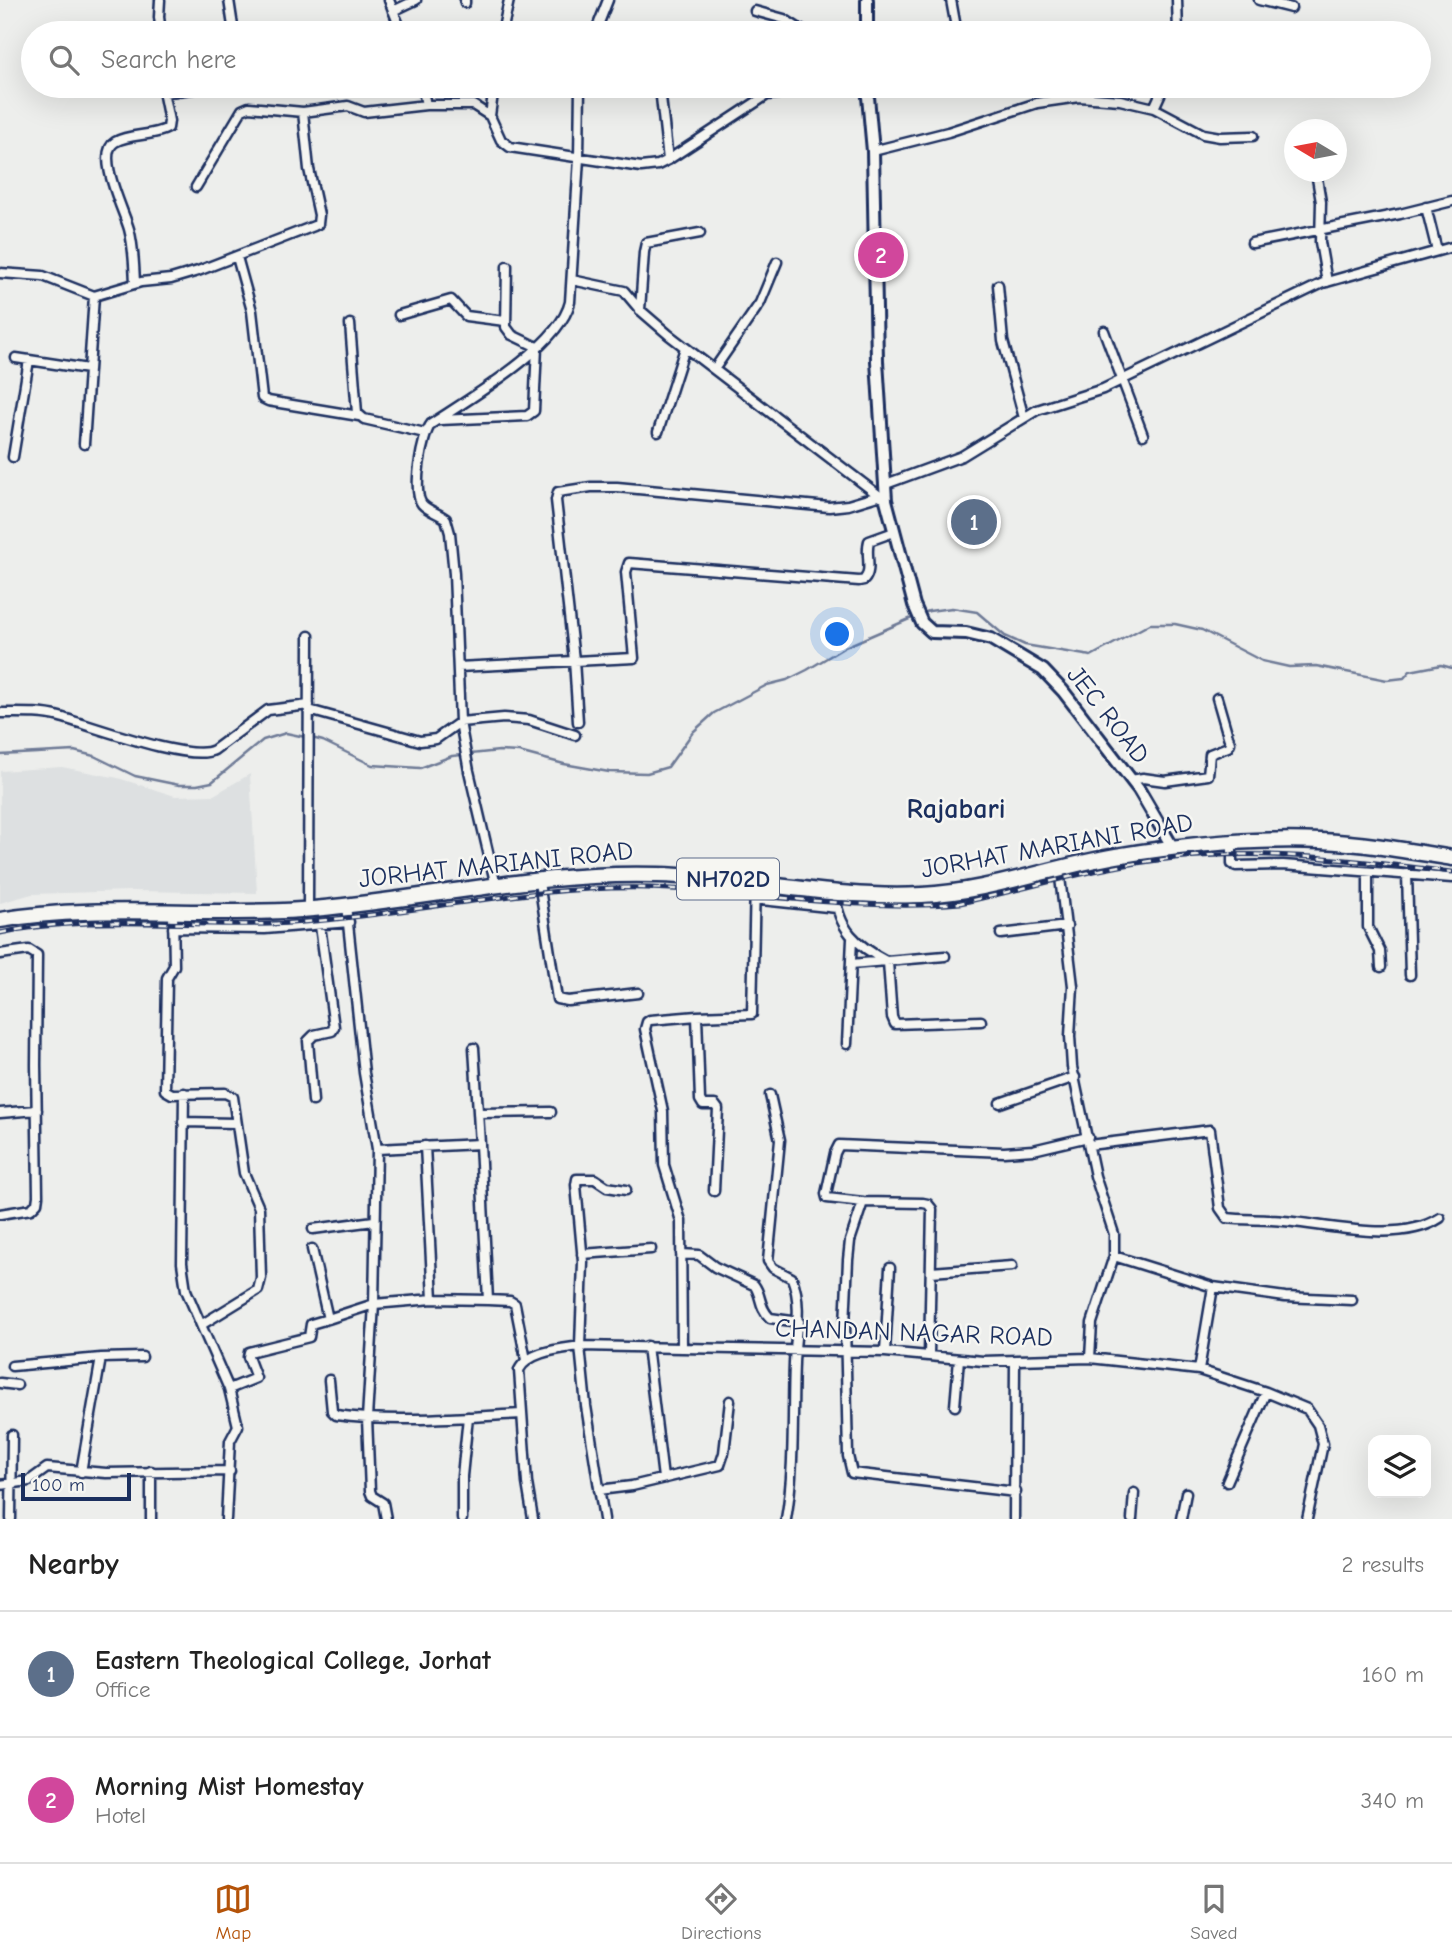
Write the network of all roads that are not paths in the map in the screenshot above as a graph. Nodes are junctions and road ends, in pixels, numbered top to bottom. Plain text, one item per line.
1 (160, 0) edge
2 (229, 0) edge
3 (389, 0) edge
4 (416, 0) edge
5 (509, 0) edge
6 (608, 0) edge
7 (867, 0) edge
8 (951, 0) edge
9 (1177, 0) edge
10 (1259, 0) edge
11 (1291, 8) dead end
12 (393, 11) junction
13 (755, 11) dead end
14 (160, 21) edge
15 (232, 21) edge
16 (397, 21) edge
17 (505, 21) edge
18 (600, 21) edge
19 (787, 21) edge
20 (867, 21) edge
21 (955, 21) edge
22 (1178, 21) edge
23 (165, 98) edge
24 (425, 98) edge
25 (492, 98) edge
26 (580, 98) edge
27 (661, 98) edge
28 (762, 98) edge
29 (868, 98) edge
30 (1055, 98) edge
31 (1102, 98) edge
32 (1159, 98) edge
33 (426, 105) junction
34 (1154, 108) junction
35 (303, 112) junction
36 (489, 116) junction
37 (1254, 136) dead end
38 (873, 151) junction
39 (579, 158) junction
40 (668, 160) junction
41 (1318, 182) edge
42 (196, 187) dead end
43 (1452, 201) edge
44 (1426, 207) junction
45 (1321, 229) junction
46 (700, 233) dead end
47 (1252, 243) dead end
48 (1452, 247) edge
49 (1437, 251) junction
50 (237, 257) junction
51 (777, 262) dead end
52 (507, 266) dead end
53 (0, 273) edge
54 (572, 280) junction
55 (1327, 282) junction
56 (135, 284) junction
57 (998, 285) dead end
58 (94, 296) junction
59 (640, 310) junction
60 (399, 315) dead end
61 (505, 321) junction
62 (350, 324) dead end
63 (1104, 331) dead end
64 (537, 347) junction
65 (685, 348) junction
66 (16, 358) dead end
67 (29, 360) junction
68 (715, 368) junction
69 (88, 369) junction
70 (1122, 380) junction
71 (359, 416) junction
72 (1024, 418) junction
73 (437, 421) junction
74 (658, 432) dead end
75 (425, 433) junction
76 (1143, 435) dead end
77 (84, 443) dead end
78 (13, 457) dead end
79 (886, 484) junction
80 (882, 498) junction
81 (894, 532) junction
82 (309, 636) dead end
83 (574, 660) junction
84 (458, 667) junction
85 (1217, 698) dead end
86 (309, 711) junction
87 (0, 713) edge
88 (460, 722) junction
89 (578, 722) dead end
90 (575, 734) dead end
91 (1132, 780) junction
92 (1232, 843) junction
93 (1173, 848) junction
94 (1452, 858) edge
95 (1059, 869) junction
96 (1368, 872) junction
97 (1407, 874) junction
98 (1452, 878) edge
99 (539, 882) junction
100 (755, 882) junction
101 (496, 886) junction
102 (835, 891) junction
103 (753, 899) junction
104 (346, 905) junction
105 (837, 908) junction
106 (308, 909) junction
107 (173, 912) junction
108 (0, 920) edge
109 (348, 922) junction
110 (320, 926) junction
111 (1067, 926) junction
112 (173, 928) junction
113 (1001, 934) dead end
114 (852, 939) junction
115 (0, 954) edge
116 (945, 956) dead end
117 (888, 962) junction
118 (851, 964) junction
119 (1381, 967) dead end
120 (1410, 975) dead end
121 (638, 993) dead end
122 (697, 1016) junction
123 (981, 1021) dead end
124 (847, 1044) dead end
125 (474, 1048) dead end
126 (1074, 1077) junction
127 (184, 1094) junction
128 (770, 1095) dead end
129 (313, 1101) dead end
130 (1000, 1103) dead end
131 (37, 1110) junction
132 (551, 1112) dead end
133 (0, 1113) edge
134 (478, 1113) junction
135 (183, 1122) junction
136 (236, 1123) junction
137 (1088, 1141) junction
138 (480, 1144) junction
139 (425, 1146) junction
140 (377, 1149) junction
141 (626, 1190) dead end
142 (714, 1191) dead end
143 (863, 1202) junction
144 (0, 1214) edge
145 (1440, 1218) dead end
146 (374, 1221) junction
147 (313, 1229) dead end
148 (312, 1249) dead end
149 (651, 1249) dead end
150 (582, 1254) junction
151 (681, 1254) junction
152 (1114, 1256) junction
153 (1012, 1266) dead end
154 (890, 1268) dead end
155 (931, 1272) junction
156 (1213, 1287) junction
157 (433, 1299) junction
158 (488, 1300) junction
159 (1352, 1300) dead end
160 (374, 1304) junction
161 (328, 1320) junction
162 (799, 1322) junction
163 (201, 1325) junction
164 (580, 1346) junction
165 (647, 1346) junction
166 (682, 1347) junction
167 (794, 1350) junction
168 (846, 1350) junction
169 (886, 1352) junction
170 (929, 1355) junction
171 (102, 1357) junction
172 (142, 1357) dead end
173 (1090, 1358) junction
174 (958, 1359) junction
175 (526, 1360) junction
176 (1015, 1361) junction
177 (12, 1366) dead end
178 (1199, 1370) junction
179 (329, 1380) dead end
180 (0, 1383) edge
181 (17, 1385) dead end
182 (229, 1389) junction
183 (1266, 1392) junction
184 (730, 1401) dead end
185 (955, 1406) dead end
186 (521, 1414) junction
187 (468, 1417) junction
188 (368, 1418) junction
189 (12, 1435) dead end
190 (152, 1471) junction
191 (230, 1471) junction
192 (81, 1472) junction
193 (663, 1478) junction
194 (1227, 1482) dead end
195 (10, 1484) junction
196 (0, 1485) edge
197 (599, 1490) junction
198 (1016, 1492) junction
199 (1134, 1493) dead end
200 (1186, 1493) dead end
201 (11, 1519) edge
202 (151, 1519) edge
203 (226, 1519) edge
204 (386, 1519) edge
205 (462, 1519) edge
206 (533, 1519) edge
207 (604, 1519) edge
208 (786, 1519) edge
209 (1014, 1519) edge
210 (1132, 1519) edge
211 (1181, 1519) edge
212 (1307, 1519) edge

1 - 14 street
2 - 15 street
3 - 12 street
4 - 12 street
5 - 17 street
6 - 18 street
7 - 20 street
8 - 21 street
9 - 22 street
10 - 11 street
12 - 16 street
13 - 19 street
23 - 56 street
24 - 33 street
25 - 36 street
26 - 39 street
27 - 40 street
28 - 40 street
29 - 38 street, JEC ROAD
30 - 38 street
31 - 34 street
32 - 34 street
33 - 35 street
33 - 36 street
34 - 37 street
35 - 42 street
35 - 50 street
36 - 39 street
38 - 79 street, JEC ROAD
39 - 40 street
39 - 54 street
41 - 45 street
43 - 44 street
44 - 45 street
44 - 49 street
45 - 47 street
45 - 55 street
46 - 59 street
48 - 49 street
49 - 55 street
50 - 56 street
50 - 71 street
51 - 68 street
52 - 61 street
53 - 58 street
54 - 59 street
54 - 64 street
55 - 70 street
56 - 58 street
57 - 72 street
58 - 69 street
59 - 65 street
60 - 61 street
61 - 64 street
62 - 71 street
63 - 70 street
64 - 73 street
64 - 73 street
65 - 68 street
65 - 74 street
66 - 67 street
67 - 69 street
67 - 78 street
68 - 80 street
69 - 77 street
70 - 72 street
70 - 76 street
71 - 75 street
72 - 79 street
73 - 75 street
75 - 84 street
79 - 80 street, JEC ROAD
80 - 81 street, JEC ROAD
80 - 83 street
81 - 83 street
81 - 91 street, JEC ROAD
82 - 86 street
83 - 84 street
83 - 89 street
84 - 88 street
85 - 91 street
86 - 87 street
86 - 88 street
86 - 106 street
88 - 90 street
88 - 101 street
91 - 93 street, JEC ROAD
92 - 93 highway, JORHAT MARIANI ROAD / NH702D
92 - 94 highway, JORHAT MARIANI ROAD / NH702D
92 - 96 street
93 - 95 highway, JORHAT MARIANI ROAD / NH702D
95 - 102 highway, JORHAT MARIANI ROAD / NH702D
95 - 111 street, CHANDAN NAGAR ROAD
96 - 97 street
96 - 119 street
97 - 98 street
97 - 120 street
99 - 100 highway, JORHAT MARIANI ROAD / NH702D
99 - 101 highway, JORHAT MARIANI ROAD / NH702D
99 - 121 street
100 - 102 highway, JORHAT MARIANI ROAD / NH702D
100 - 103 street
101 - 104 highway, JORHAT MARIANI ROAD / NH702D
102 - 105 street
103 - 105 street
103 - 122 street
104 - 106 highway, JORHAT MARIANI ROAD / NH702D
104 - 109 street
105 - 114 street
106 - 107 highway, JORHAT MARIANI ROAD / NH702D
107 - 108 highway, JORHAT MARIANI ROAD / NH702D
107 - 112 street
109 - 110 street
109 - 140 street
110 - 112 street
110 - 129 street
111 - 113 street
111 - 126 street, CHANDAN NAGAR ROAD
112 - 127 street
114 - 117 street
114 - 118 street
115 - 131 street
116 - 117 street
117 - 118 street
117 - 123 street
118 - 124 street
122 - 142 street
122 - 151 street
125 - 134 street
126 - 130 street
126 - 137 street, CHANDAN NAGAR ROAD
127 - 135 street
127 - 136 street
128 - 162 street
131 - 133 street
131 - 144 street
132 - 134 street
134 - 138 street
135 - 136 street
135 - 163 street
136 - 163 street
137 - 143 street
137 - 145 street
137 - 152 street, CHANDAN NAGAR ROAD
138 - 139 street
138 - 158 street
139 - 140 street
139 - 157 street
140 - 146 street
141 - 150 street
143 - 155 street
143 - 168 street
146 - 147 street
146 - 160 street
148 - 161 street
149 - 150 street
150 - 164 street
151 - 162 street
151 - 166 street
152 - 156 street
152 - 173 street, CHANDAN NAGAR ROAD
153 - 155 street
154 - 169 street
155 - 170 street
156 - 159 street
156 - 178 street
157 - 158 street
157 - 160 street
158 - 175 street
160 - 161 street
160 - 188 street
161 - 182 street
162 - 167 street
163 - 182 street
164 - 165 street, CHANDAN NAGAR ROAD
164 - 175 street, CHANDAN NAGAR ROAD
164 - 197 street
165 - 166 street, CHANDAN NAGAR ROAD
165 - 193 street
166 - 167 street, CHANDAN NAGAR ROAD
167 - 168 street, CHANDAN NAGAR ROAD
167 - 208 street
168 - 169 street, CHANDAN NAGAR ROAD
168 - 198 street
169 - 170 street, CHANDAN NAGAR ROAD
170 - 174 street, CHANDAN NAGAR ROAD
171 - 172 street
171 - 177 street
171 - 192 street
173 - 176 street, CHANDAN NAGAR ROAD
173 - 178 street
174 - 176 street, CHANDAN NAGAR ROAD
174 - 185 street
175 - 186 street
176 - 198 street
178 - 183 street
179 - 188 street
180 - 181 street
182 - 191 street
183 - 194 street
183 - 212 street
184 - 193 street
186 - 187 street
186 - 206 street
187 - 188 street
187 - 205 street
188 - 204 street
189 - 195 street
190 - 191 street
190 - 192 street
190 - 202 street
191 - 203 street
192 - 195 street
193 - 197 street
195 - 196 street
195 - 201 street
197 - 207 street
198 - 209 street
199 - 210 street
200 - 211 street

